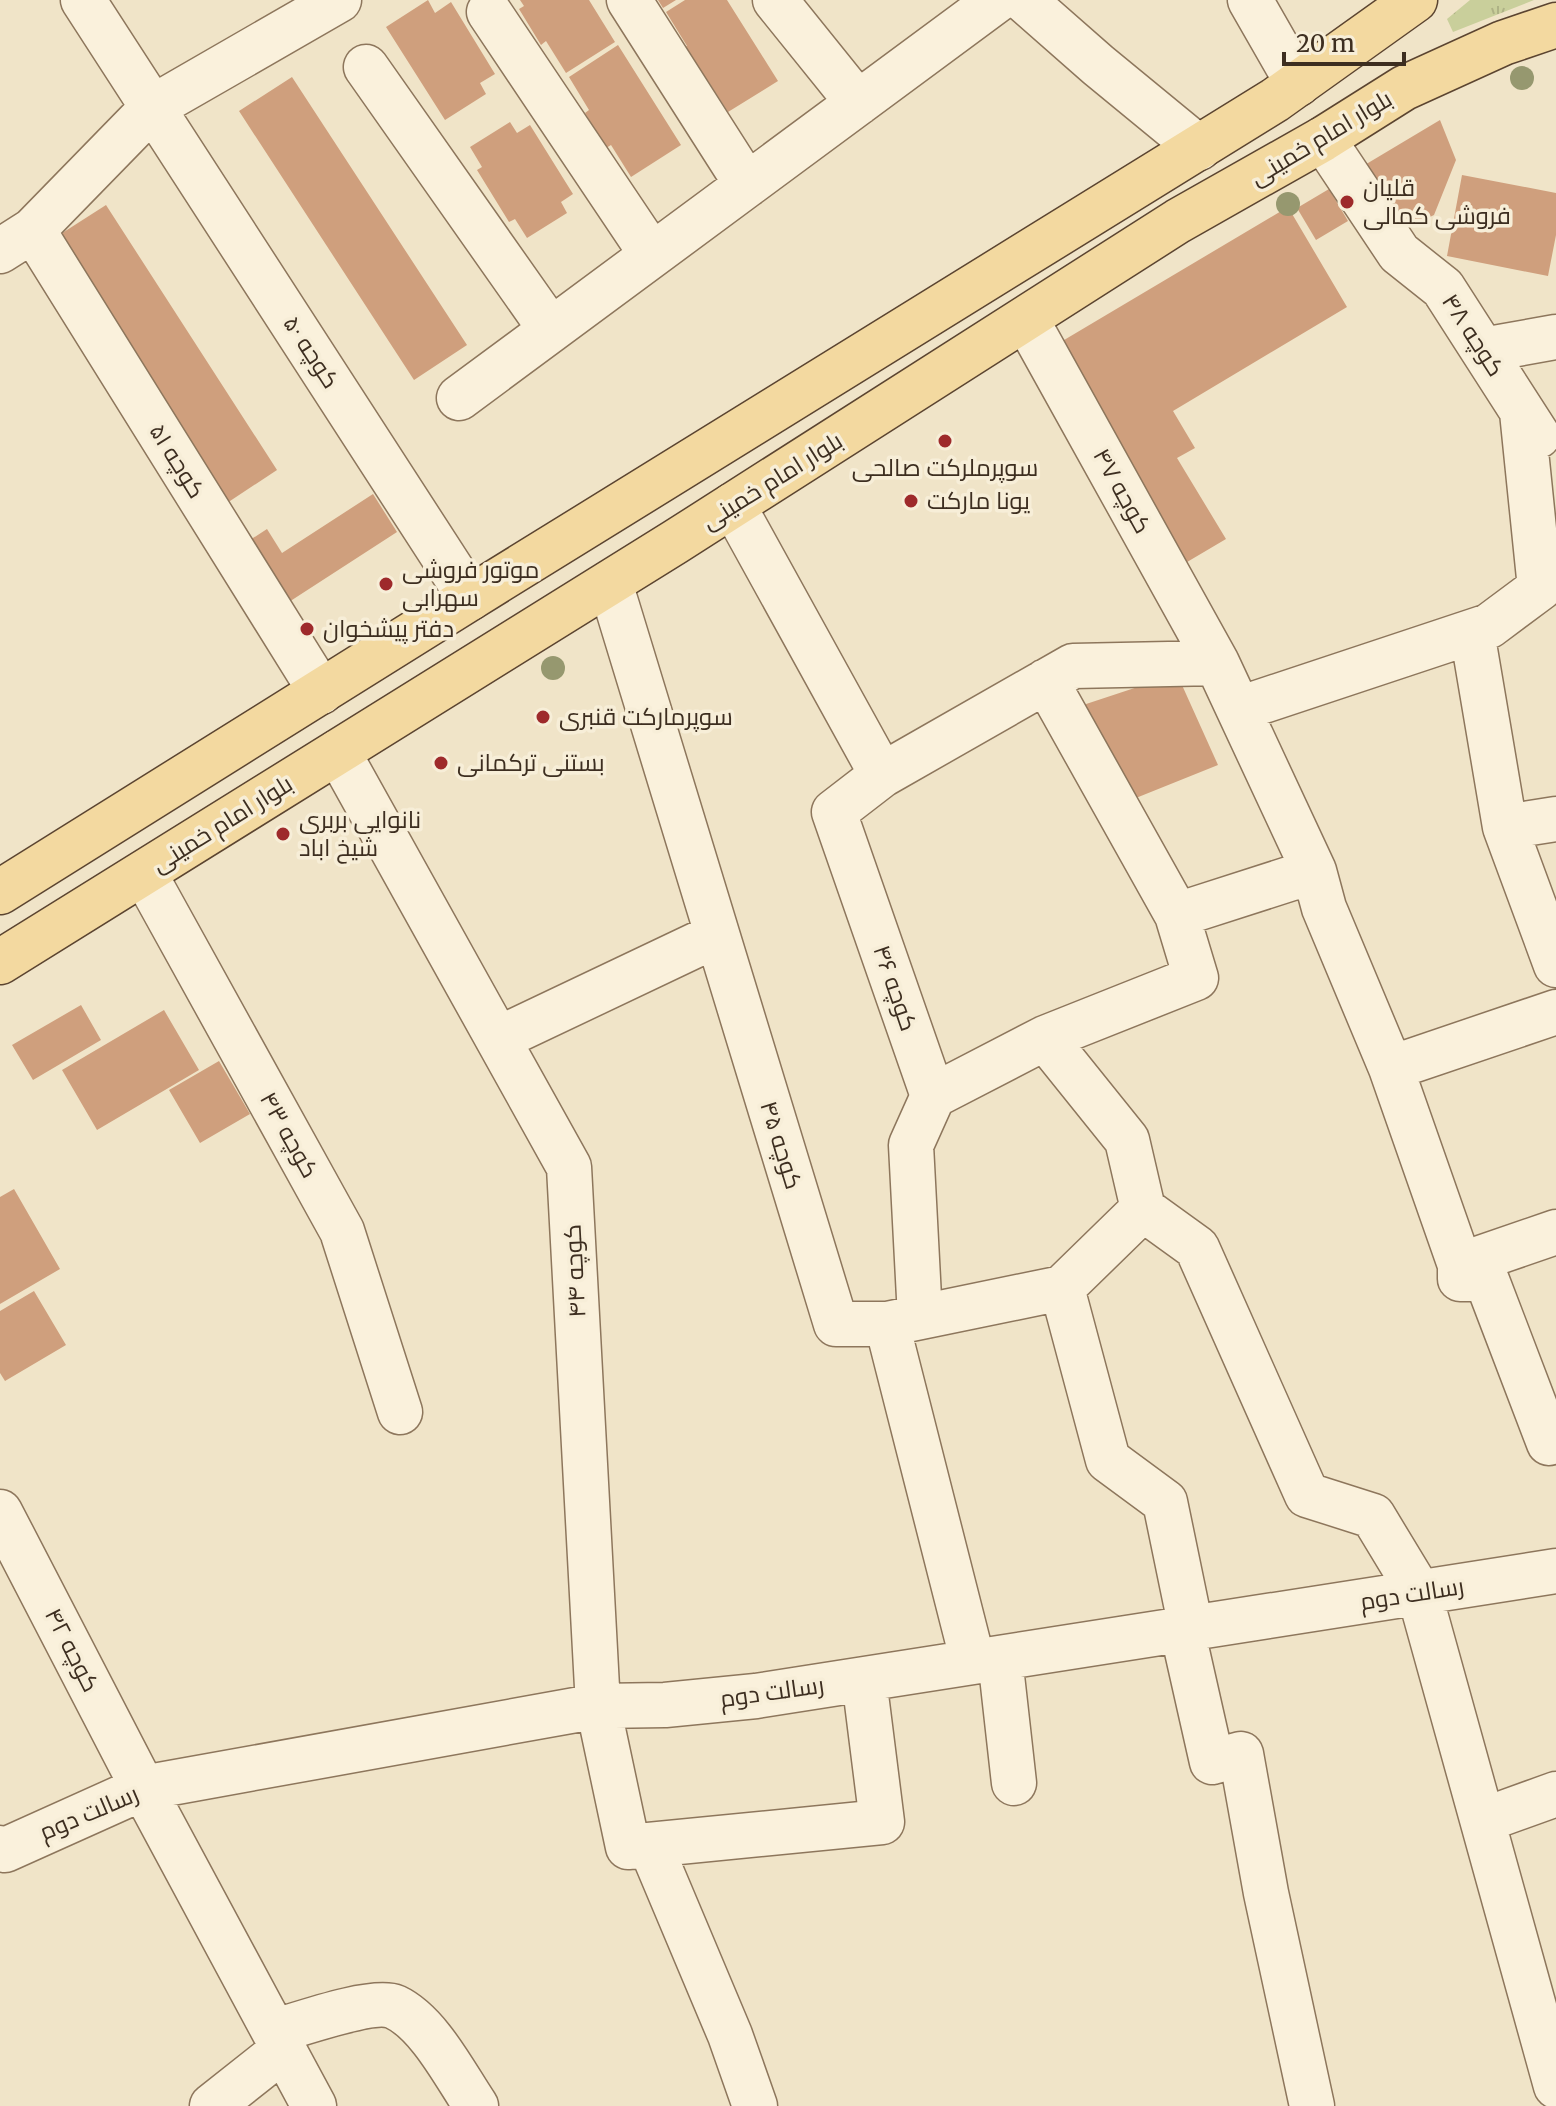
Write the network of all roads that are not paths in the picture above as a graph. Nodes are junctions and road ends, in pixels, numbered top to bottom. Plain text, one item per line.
1 (83, 0) edge
2 (629, 0) edge
3 (775, 0) edge
4 (997, 0) edge
5 (1024, 0) edge
6 (1250, 0) edge
7 (1415, 0) edge
8 (323, 4) edge
9 (489, 12) dead end
10 (1556, 25) edge
11 (366, 67) dead end
12 (1298, 84) junction
13 (858, 103) junction
14 (153, 107) junction
15 (1323, 139) junction
16 (1199, 148) junction
17 (747, 185) junction
18 (16, 241) edge
19 (652, 255) junction
20 (1026, 319) junction
21 (551, 330) junction
22 (1556, 337) edge
23 (1483, 350) junction
24 (459, 398) dead end
25 (1522, 412) junction
26 (1556, 463) edge
27 (733, 505) junction
28 (610, 583) junction
29 (470, 598) junction
30 (1472, 632) junction
31 (1217, 663) junction
32 (1046, 681) junction
33 (321, 692) junction
34 (1239, 709) junction
35 (338, 752) junction
36 (882, 775) junction
37 (1556, 819) edge
38 (1505, 827) junction
39 (1314, 871) junction
40 (144, 873) junction
41 (0, 892) edge
42 (1177, 915) junction
43 (717, 935) junction
44 (0, 962) edge
45 (1556, 965) edge
46 (1556, 1012) edge
47 (1045, 1038) junction
48 (498, 1039) junction
49 (1391, 1068) junction
50 (933, 1096) junction
51 (1143, 1209) junction
52 (1556, 1232) edge
53 (1460, 1265) junction
54 (1062, 1288) junction
55 (904, 1320) junction
56 (400, 1412) dead end
57 (1548, 1422) edge
58 (0, 1512) edge
59 (1556, 1571) edge
60 (1419, 1592) junction
61 (1187, 1629) junction
62 (986, 1660) junction
63 (864, 1679) junction
64 (598, 1706) junction
65 (1014, 1783) dead end
66 (143, 1788) junction
67 (1556, 1794) edge
68 (1484, 1820) junction
69 (639, 1846) junction
70 (0, 1848) edge
71 (280, 2040) junction
72 (1556, 2086) edge
73 (212, 2106) edge
74 (314, 2106) edge
75 (476, 2106) edge
76 (755, 2106) edge
77 (1312, 2106) edge

1 - 14 street, کوچه ۵۰
2 - 17 street
3 - 13 street
4 - 13 street
5 - 16 street
6 - 12 street
7 - 12 main road
8 - 14 street
9 - 19 street
10 - 15 main road, بلوار امام خمینی
11 - 21 street
12 - 16 main road
13 - 17 street
14 - 18 street
14 - 29 street, کوچه ۵۰
15 - 20 main road, بلوار امام خمینی
15 - 23 street, کوچه ۴۸
16 - 29 main road
17 - 19 street
18 - 33 street, کوچه ۵۱
19 - 21 street
20 - 27 main road, بلوار امام خمینی
20 - 31 street, کوچه ۴۷
21 - 24 street
22 - 23 street
23 - 25 street, کوچه ۴۸
25 - 26 street, کوچه ۴۸
25 - 30 street
27 - 28 main road, بلوار امام خمینی
27 - 36 street
28 - 35 main road, بلوار امام خمینی
28 - 43 street, کوچه ۴۵
29 - 33 main road
30 - 34 street
30 - 38 street
31 - 32 street
31 - 34 street, کوچه ۴۷
32 - 36 street
32 - 42 street
33 - 41 main road
34 - 39 street, کوچه ۴۷
35 - 40 main road, بلوار امام خمینی
35 - 48 street, کوچه ۴۴
36 - 50 street, کوچه ۴۶
37 - 38 street
38 - 45 street
39 - 42 street
39 - 49 street, کوچه ۴۷
40 - 44 main road, بلوار امام خمینی
40 - 56 street, کوچه ۴۳
42 - 47 street
43 - 48 street
43 - 55 street, کوچه ۴۵
46 - 49 street
47 - 50 street
47 - 51 street
48 - 64 street, کوچه ۴۴
49 - 53 street, کوچه ۴۷
50 - 55 street
51 - 54 street
51 - 60 street
52 - 53 street
53 - 57 street
54 - 55 street
54 - 61 street
55 - 62 street
58 - 66 street, کوچه ۴۲
59 - 60 street, رسالت دوم
60 - 61 street, رسالت دوم
60 - 68 street
61 - 62 street, رسالت دوم
61 - 77 street
62 - 63 street, رسالت دوم
62 - 65 street
63 - 64 street, رسالت دوم
63 - 69 street
64 - 66 street, رسالت دوم
64 - 69 street, کوچه ۴۴
66 - 70 street, رسالت دوم
66 - 71 street, کوچه ۴۲
67 - 68 street
68 - 72 street
69 - 76 street, کوچه ۴۴
71 - 73 street
71 - 74 street, کوچه ۴۲
71 - 75 street

